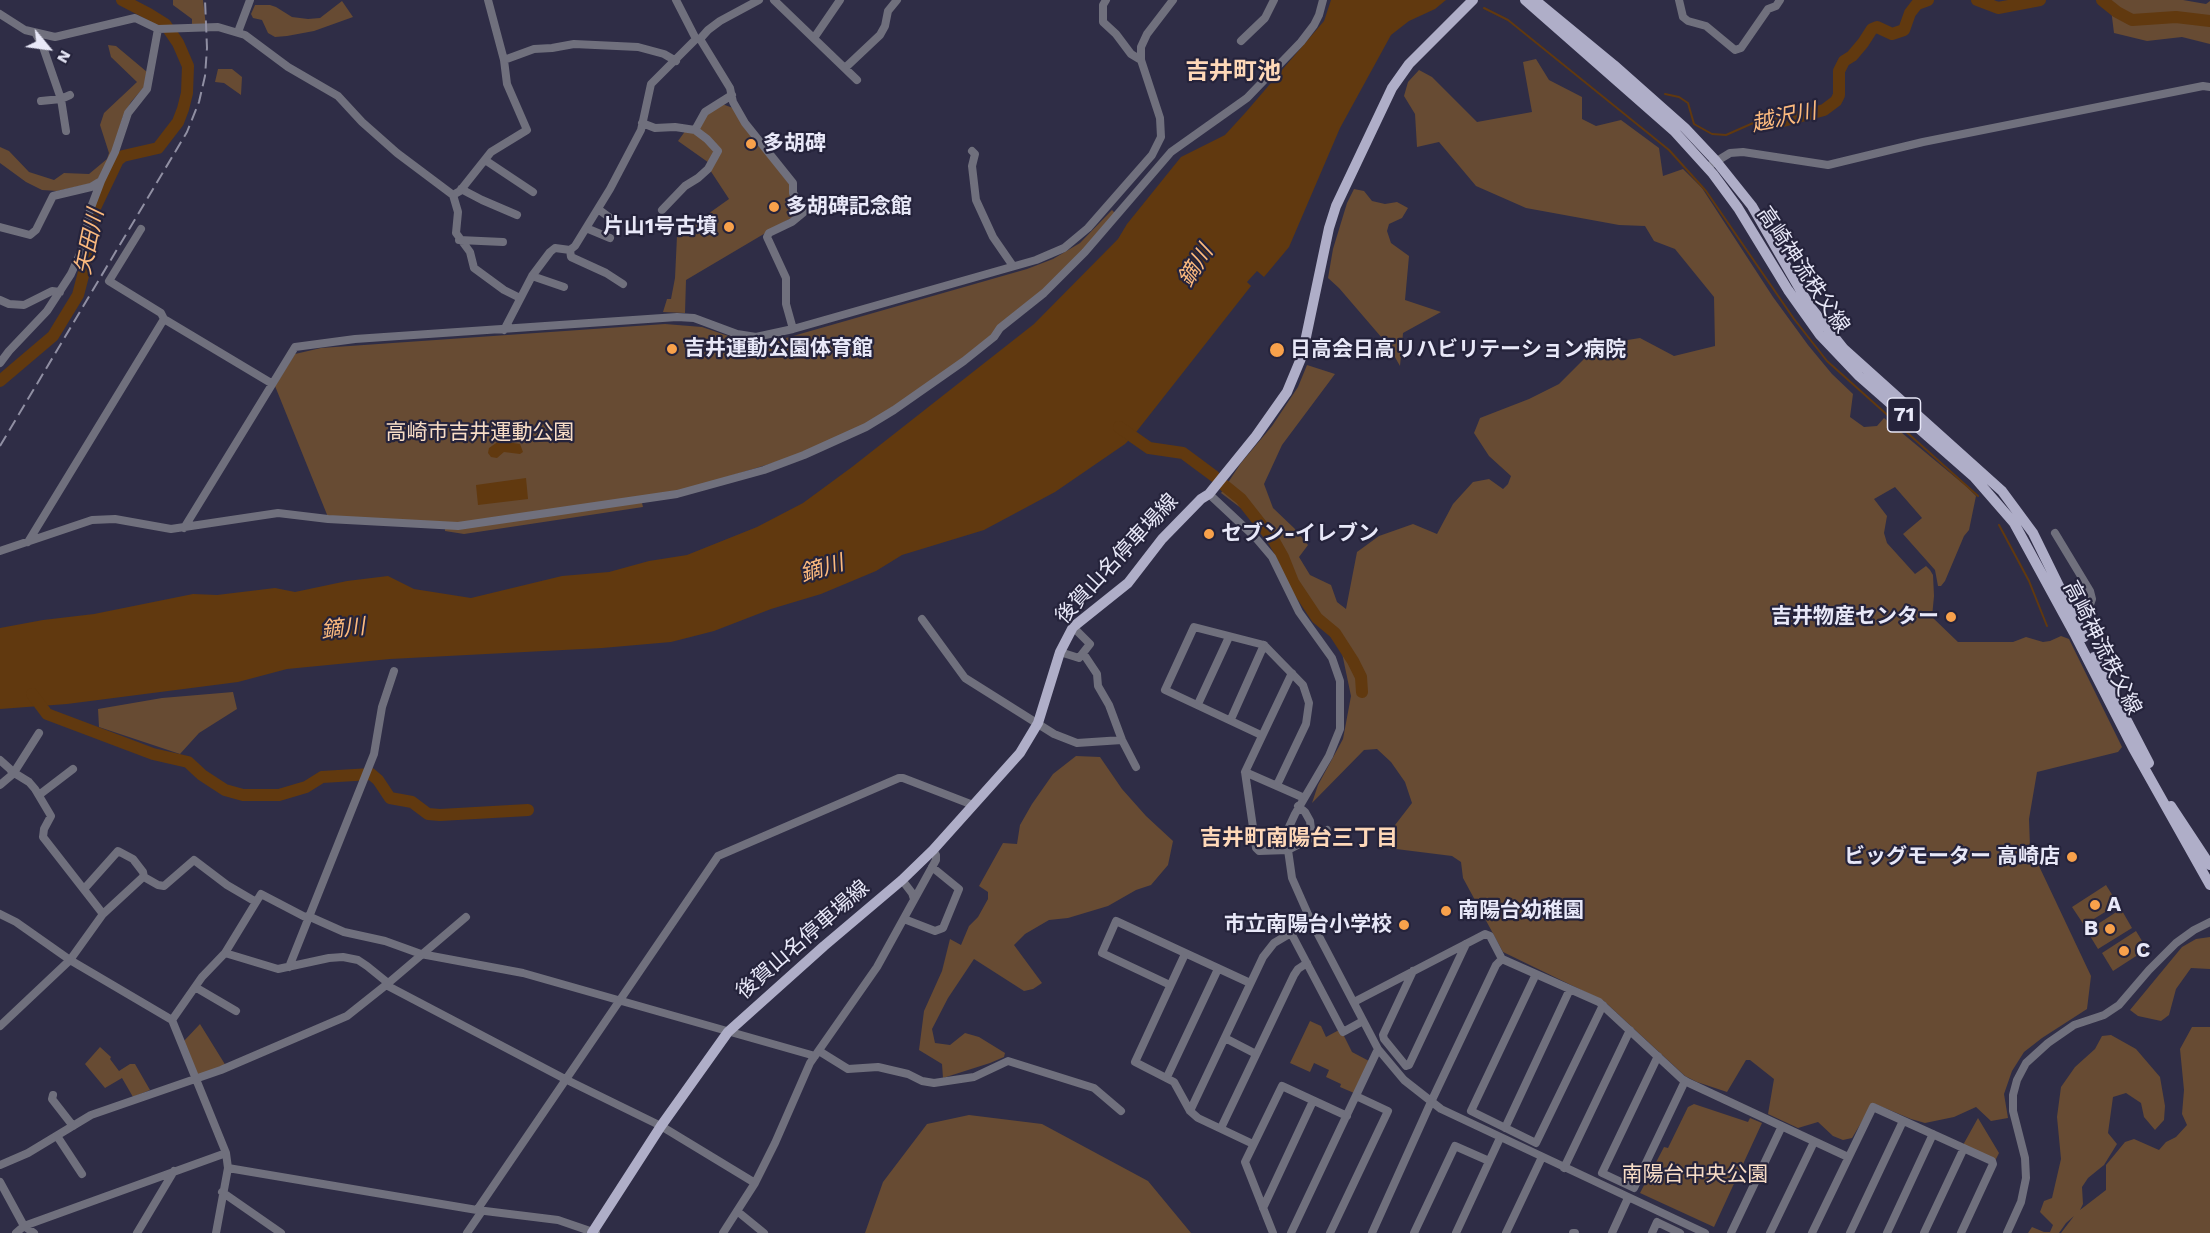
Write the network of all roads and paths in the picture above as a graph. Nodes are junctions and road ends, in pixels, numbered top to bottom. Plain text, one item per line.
1 (250, 0) edge
2 (488, 0) edge
3 (676, 0) edge
4 (759, 0) edge
5 (774, 0) edge
6 (840, 0) edge
7 (897, 0) edge
8 (1106, 0) edge
9 (1173, 0) edge
10 (1274, 0) edge
11 (1323, 0) edge
12 (1473, 0) edge
13 (1525, 0) edge
14 (1535, 0) edge
15 (1679, 0) edge
16 (1780, 0) edge
17 (749, 3) edge
18 (0, 14) edge
19 (159, 29) junction
20 (238, 32) junction
21 (36, 34) junction
22 (814, 38) junction
23 (698, 39) junction
24 (1241, 41) dead end
25 (504, 60) junction
26 (1141, 60) junction
27 (676, 61) junction
28 (845, 68) junction
29 (857, 80) dead end
30 (2206, 87) edge
31 (70, 94) dead end
32 (732, 95) junction
33 (61, 99) junction
34 (41, 101) dead end
35 (642, 123) junction
36 (695, 130) junction
37 (66, 131) dead end
38 (972, 151) dead end
39 (485, 160) junction
40 (1712, 164) junction
41 (101, 181) junction
42 (461, 189) junction
43 (533, 192) dead end
44 (453, 195) junction
45 (598, 209) junction
46 (662, 210) dead end
47 (517, 215) dead end
48 (617, 223) dead end
49 (0, 227) edge
50 (586, 228) junction
51 (141, 229) dead end
52 (610, 238) dead end
53 (459, 240) junction
54 (503, 242) dead end
55 (570, 250) junction
56 (1013, 266) junction
57 (532, 276) junction
58 (623, 284) dead end
59 (564, 287) dead end
60 (60, 292) junction
61 (520, 298) junction
62 (0, 300) edge
63 (164, 319) junction
64 (794, 329) junction
65 (504, 330) junction
66 (0, 363) edge
67 (271, 383) junction
68 (1209, 494) junction
69 (184, 528) junction
70 (2055, 533) dead end
71 (28, 542) junction
72 (0, 551) edge
73 (922, 619) dead end
74 (2071, 622) junction
75 (1073, 627) junction
76 (1229, 637) junction
77 (1264, 645) junction
78 (1060, 652) junction
79 (1083, 653) junction
80 (394, 671) dead end
81 (1292, 673) junction
82 (1198, 704) junction
83 (1230, 719) junction
84 (1038, 723) junction
85 (39, 733) dead end
86 (1261, 735) junction
87 (1122, 740) junction
88 (0, 760) edge
89 (1136, 767) dead end
90 (72, 769) dead end
91 (1245, 772) junction
92 (13, 774) junction
93 (0, 785) edge
94 (1277, 785) junction
95 (39, 795) junction
96 (1302, 797) junction
97 (973, 805) junction
98 (1298, 806) junction
99 (1327, 830) dead end
100 (1308, 839) junction
101 (933, 850) junction
102 (1287, 850) junction
103 (2210, 865) edge
104 (932, 867) junction
105 (144, 877) junction
106 (902, 880) junction
107 (2210, 885) edge
108 (85, 888) junction
109 (914, 899) junction
110 (256, 902) junction
111 (103, 914) junction
112 (0, 915) edge
113 (308, 917) junction
114 (466, 917) dead end
115 (904, 918) junction
116 (1311, 921) junction
117 (2210, 922) edge
118 (1291, 933) junction
119 (1466, 944) junction
120 (225, 953) junction
121 (421, 954) junction
122 (1185, 954) junction
123 (1502, 959) junction
124 (70, 960) junction
125 (1307, 963) junction
126 (289, 968) junction
127 (1218, 969) junction
128 (1413, 971) junction
129 (1536, 974) junction
130 (1250, 983) junction
131 (387, 984) junction
132 (1170, 985) junction
133 (195, 987) junction
134 (1570, 989) junction
135 (620, 999) junction
136 (1354, 1002) junction
137 (1603, 1005) junction
138 (236, 1011) dead end
139 (172, 1020) junction
140 (1363, 1021) junction
141 (0, 1026) edge
142 (1630, 1030) junction
143 (728, 1032) junction
144 (1225, 1038) junction
145 (1378, 1049) junction
146 (817, 1054) junction
147 (1257, 1054) junction
148 (1658, 1056) junction
149 (1167, 1077) junction
150 (197, 1079) junction
151 (565, 1079) junction
152 (1685, 1081) junction
153 (53, 1095) dead end
154 (1356, 1096) junction
155 (1313, 1101) junction
156 (1431, 1102) junction
157 (1121, 1111) dead end
158 (1191, 1111) junction
159 (1347, 1116) junction
160 (1903, 1120) junction
161 (73, 1126) junction
162 (662, 1126) junction
163 (1782, 1126) junction
164 (1221, 1128) junction
165 (1505, 1128) junction
166 (1933, 1134) junction
167 (57, 1136) junction
168 (1500, 1138) junction
169 (1814, 1142) junction
170 (1253, 1144) junction
171 (1964, 1148) junction
172 (225, 1153) junction
173 (1542, 1157) junction
174 (1848, 1157) junction
175 (1489, 1161) junction
176 (0, 1165) edge
177 (228, 1168) junction
178 (1564, 1168) junction
179 (174, 1171) junction
180 (82, 1174) dead end
181 (0, 1182) edge
182 (755, 1183) junction
183 (222, 1192) junction
184 (1628, 1198) junction
185 (1263, 1208) junction
186 (479, 1210) junction
187 (737, 1211) junction
188 (24, 1226) junction
189 (16, 1233) edge
190 (34, 1233) edge
191 (136, 1233) edge
192 (216, 1233) edge
193 (282, 1233) edge
194 (467, 1233) edge
195 (594, 1233) edge
196 (723, 1233) edge
197 (764, 1233) edge
198 (1273, 1233) edge
199 (1291, 1233) edge
200 (1330, 1233) edge
201 (1373, 1233) edge
202 (1414, 1233) edge
203 (1456, 1233) edge
204 (1506, 1233) edge
205 (1612, 1233) edge
206 (1652, 1233) edge
207 (1680, 1233) edge
208 (1705, 1233) edge
209 (1731, 1233) edge
210 (1770, 1233) edge
211 (1812, 1233) edge
212 (1850, 1233) edge
213 (1887, 1233) edge
214 (1924, 1233) edge
215 (1961, 1233) edge
216 (2007, 1233) edge

1 - 20 street
2 - 25 street
3 - 23 street
4 - 17 street
5 - 22 street
6 - 22 street
7 - 28 street
8 - 26 street
9 - 26 street
10 - 24 street
11 - 69 street
12 - 68 main road, 後賀山名停車場線
13 - 40 main road, 高崎神流秩父線 / 71
14 - 40 main road, 高崎神流秩父線 / 71
15 - 16 street
17 - 23 street
18 - 21 street
19 - 20 street
19 - 21 street
19 - 41 street
20 - 44 street
21 - 33 street
22 - 28 street
23 - 27 street
23 - 32 street
25 - 27 street
25 - 39 street
26 - 56 street
27 - 35 street
28 - 29 street
30 - 40 street
31 - 33 street
32 - 36 street
32 - 64 street
33 - 34 street
33 - 37 street
35 - 36 street
35 - 45 street
36 - 46 street
38 - 56 street
39 - 42 street
39 - 43 street
40 - 74 main road, 高崎神流秩父線 / 71
41 - 49 street
41 - 60 street
42 - 44 street
42 - 47 street
44 - 53 street
45 - 48 street
45 - 50 street
50 - 52 street
50 - 55 street
51 - 63 street
53 - 54 street
53 - 61 street
55 - 57 street
55 - 58 street
56 - 64 street
57 - 59 street
57 - 61 street
60 - 62 street
60 - 66 street
61 - 65 street
63 - 67 street
63 - 71 street
64 - 65 street
65 - 67 street
67 - 69 street
68 - 75 main road, 後賀山名停車場線
68 - 96 street
69 - 71 street
70 - 74 street
71 - 72 street
73 - 84 street
74 - 103 main road, 高崎神流秩父線 / 71
74 - 107 main road, 高崎神流秩父線 / 71
75 - 78 main road, 後賀山名停車場線
75 - 79 street
76 - 77 street
76 - 82 street
76 - 82 street
77 - 81 street
77 - 83 street
78 - 79 street
78 - 84 main road, 後賀山名停車場線
79 - 87 street
80 - 113 street
81 - 86 street
81 - 94 street
82 - 83 street
83 - 86 street
84 - 87 street
84 - 97 main road, 後賀山名停車場線
85 - 92 street
86 - 91 street
87 - 89 street
88 - 92 street
90 - 95 street
91 - 94 street
91 - 102 street
92 - 93 street
92 - 95 street
94 - 96 street
95 - 108 street
96 - 98 street
97 - 101 main road, 後賀山名停車場線
97 - 135 street
98 - 100 street
98 - 102 street
99 - 100 street
100 - 102 street
101 - 104 street
101 - 106 main road, 後賀山名停車場線
102 - 116 street
104 - 109 street
104 - 115 street
105 - 108 street
105 - 110 street
105 - 111 street
106 - 109 street
106 - 143 main road, 後賀山名停車場線
108 - 111 street
109 - 115 street
110 - 113 street
110 - 120 street
111 - 124 street
112 - 124 street
113 - 121 street
113 - 126 street
114 - 121 street
115 - 146 street
116 - 118 street
116 - 136 street
117 - 216 street
118 - 125 street
118 - 130 street
119 - 123 street
119 - 128 street
119 - 128 street
120 - 126 street
120 - 133 street
121 - 131 street
121 - 135 street
122 - 127 street
122 - 132 street
122 - 132 street
123 - 129 street
123 - 156 street
124 - 139 street
124 - 141 street
125 - 140 street
125 - 147 street
126 - 131 street
127 - 130 street
127 - 149 street
128 - 136 street
129 - 134 street
129 - 165 street
130 - 144 street
131 - 150 street
131 - 151 street
132 - 149 street
133 - 138 street
133 - 139 street
134 - 137 street
134 - 165 street
135 - 143 street
135 - 151 street
136 - 140 street
137 - 142 street
137 - 165 street
139 - 150 street
140 - 145 street
142 - 148 street
142 - 178 street
143 - 146 street
143 - 162 main road, 後賀山名停車場線
144 - 147 street
144 - 158 street
145 - 154 street
145 - 156 street
146 - 157 street
146 - 182 street
147 - 164 street
148 - 152 street
148 - 152 street
149 - 158 street
150 - 161 street
150 - 172 street
151 - 162 street
151 - 186 street
152 - 163 street
153 - 161 street
154 - 159 street
154 - 200 street
155 - 159 street
155 - 170 street
155 - 185 street
156 - 168 street
156 - 201 street
158 - 164 street
159 - 199 street
160 - 166 street
160 - 174 street
160 - 212 street
161 - 167 street
162 - 182 street
162 - 195 main road, 後賀山名停車場線
163 - 169 street
163 - 209 street
164 - 170 street
166 - 171 street
166 - 213 street
167 - 176 street
167 - 180 street
168 - 173 street
168 - 175 street
169 - 174 street
169 - 210 street
170 - 185 street
171 - 214 street
171 - 215 street
172 - 177 street
172 - 179 street
173 - 178 street
173 - 204 street
174 - 211 street
175 - 202 street
175 - 203 street
177 - 183 street
177 - 186 street
178 - 184 street
179 - 188 street
179 - 191 street
181 - 188 street
182 - 187 street
183 - 192 street
183 - 193 street
184 - 205 street
184 - 208 street
185 - 198 street
186 - 194 street
186 - 195 street
187 - 196 street
187 - 197 street
188 - 189 street
188 - 190 street
206 - 207 street

